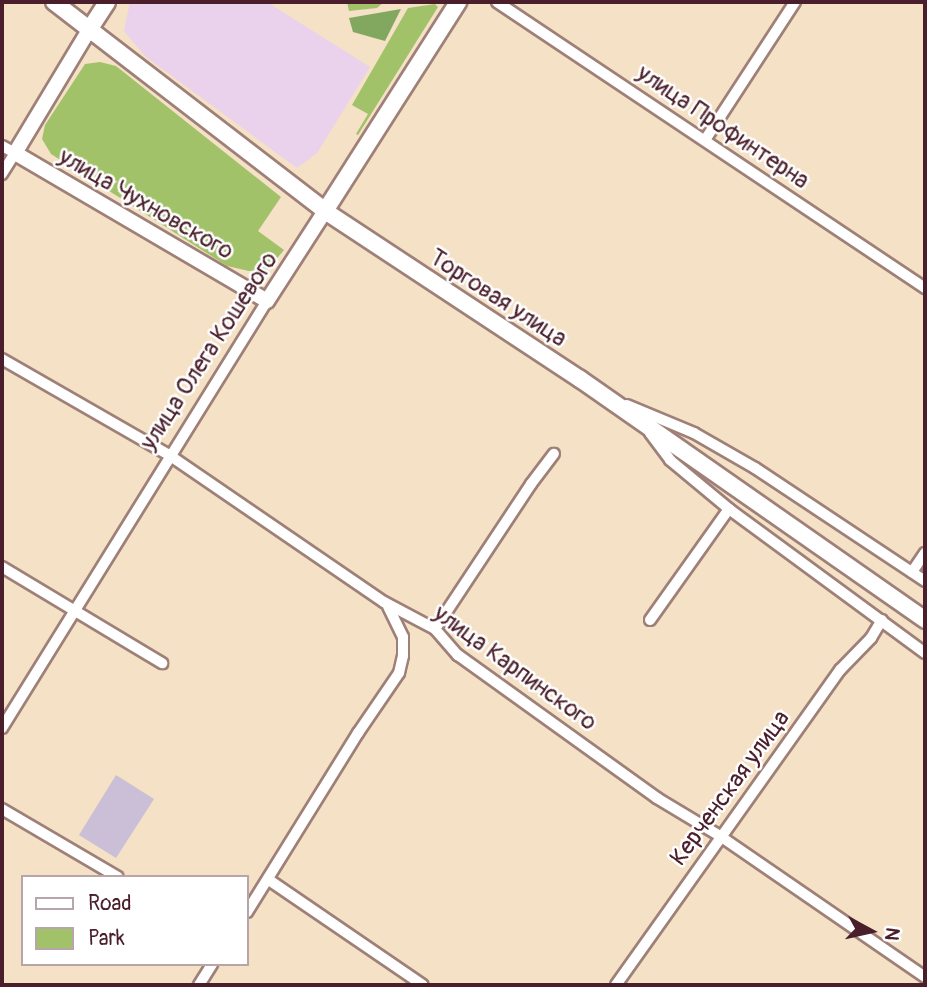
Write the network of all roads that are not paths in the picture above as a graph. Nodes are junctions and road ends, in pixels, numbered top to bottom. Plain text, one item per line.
1 (54, 2) edge
2 (107, 2) edge
3 (458, 2) edge
4 (497, 2) edge
5 (795, 2) edge
6 (89, 30) junction
7 (705, 140) junction
8 (8, 150) edge
9 (2, 174) edge
10 (325, 211) junction
11 (925, 288) edge
12 (267, 301) junction
13 (2, 359) edge
14 (593, 388) junction
15 (642, 423) junction
16 (554, 454) dead end
17 (169, 455) junction
18 (729, 509) junction
19 (925, 553) edge
20 (2, 567) edge
21 (912, 572) junction
22 (925, 581) edge
23 (384, 602) junction
24 (74, 610) junction
25 (650, 620) dead end
26 (882, 620) junction
27 (925, 620) edge
28 (435, 629) junction
29 (925, 653) edge
30 (162, 663) dead end
31 (2, 728) edge
32 (2, 808) edge
33 (720, 836) junction
34 (115, 875) edge
35 (269, 880) junction
36 (251, 900) edge
37 (211, 966) edge
38 (925, 977) edge
39 (199, 985) edge
40 (423, 985) edge
41 (616, 985) edge

1 - 6 main road, Торговая улица
2 - 6 main road
3 - 10 main road, улица Олега Кошевого
4 - 7 street, улица Профинтерна
5 - 7 street
6 - 8 street
6 - 10 main road, Торговая улица
7 - 11 street, улица Профинтерна
8 - 9 street
8 - 12 street, улица Чухновского
10 - 12 street, улица Олега Кошевого
10 - 14 main road, Торговая улица
12 - 17 street, улица Олега Кошевого
13 - 17 street, улица Карпинского
14 - 15 main road, Торговая улица
14 - 21 street
15 - 18 street
15 - 27 main road, Торговая улица
16 - 28 street
17 - 23 street, улица Карпинского
17 - 24 street, улица Олега Кошевого
18 - 25 street
18 - 26 street
19 - 21 street
20 - 24 street
21 - 22 street
23 - 28 street, улица Карпинского
23 - 35 street
24 - 30 street
24 - 31 street, улица Олега Кошевого
26 - 29 street
26 - 33 street, Керченская улица
28 - 33 street, улица Карпинского
32 - 34 street
33 - 38 street, улица Карпинского
33 - 41 street, Керченская улица
35 - 36 street
35 - 40 street
37 - 39 street

